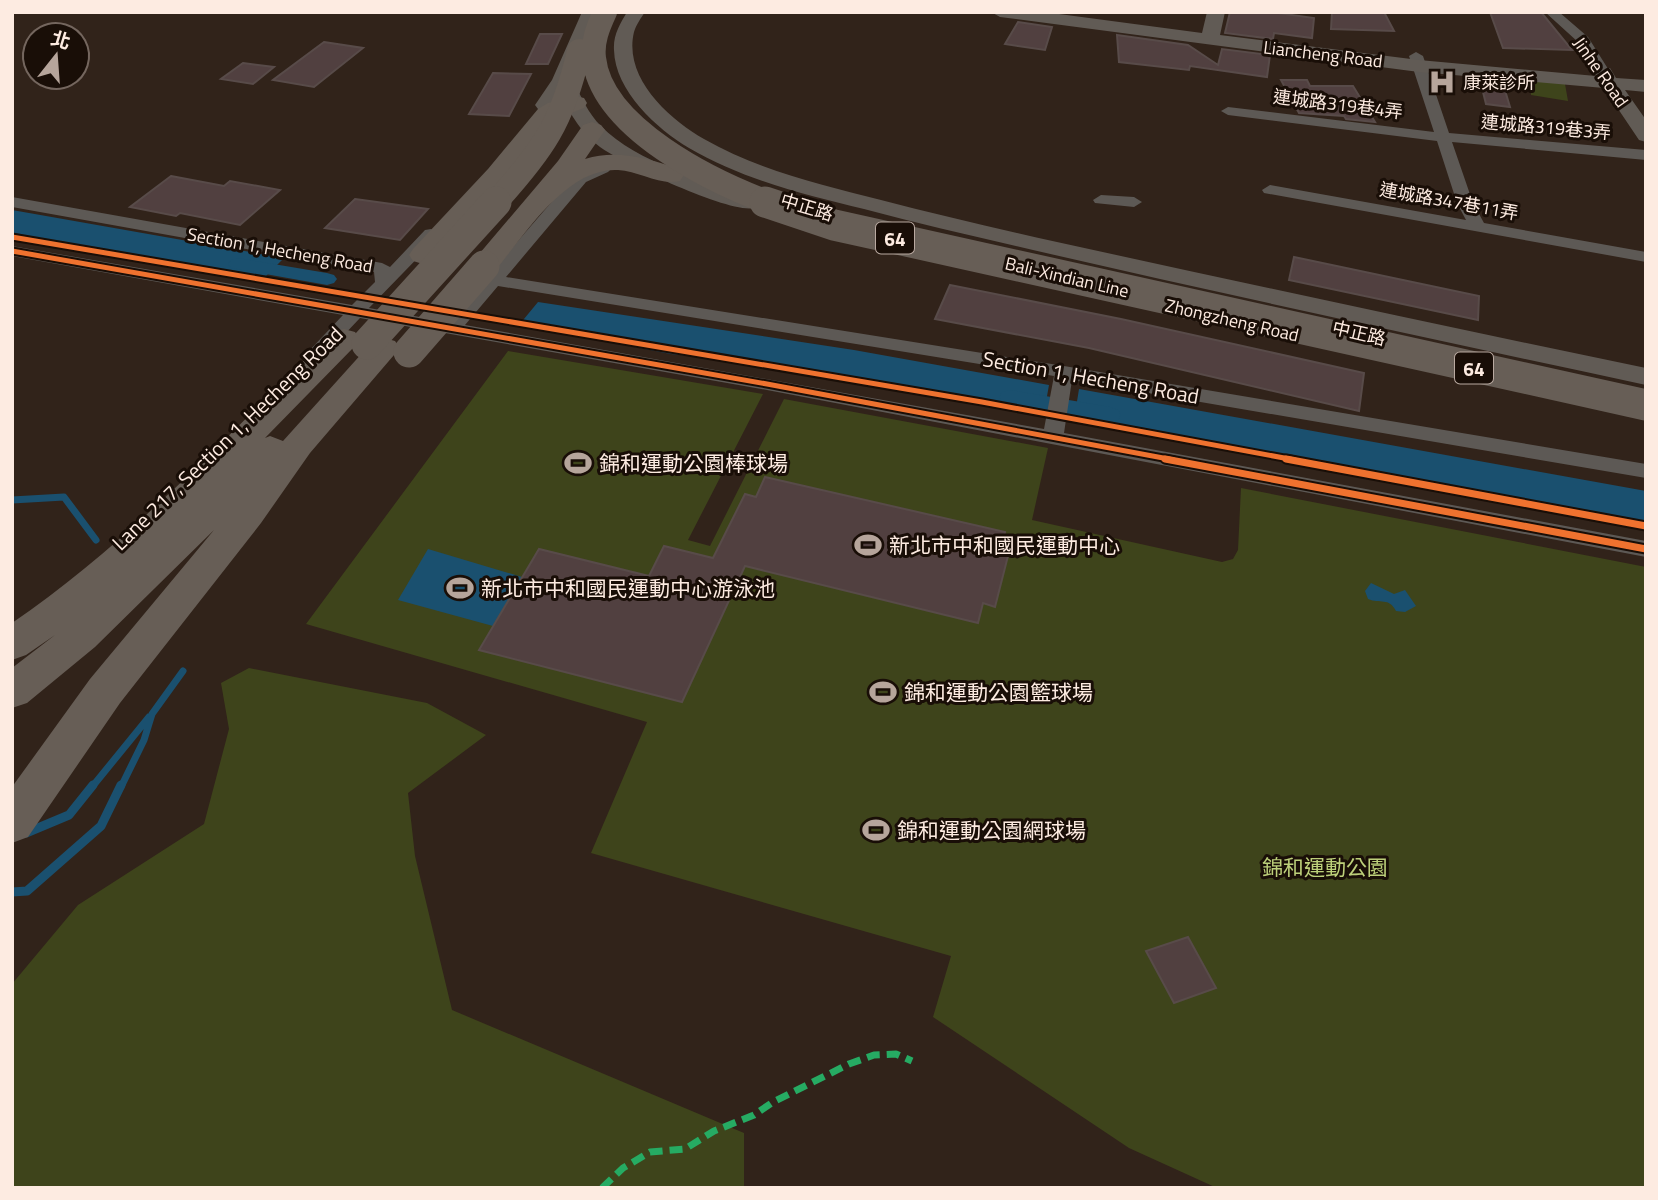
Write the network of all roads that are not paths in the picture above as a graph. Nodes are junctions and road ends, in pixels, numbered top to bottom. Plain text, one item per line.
1 (590, 12) edge
2 (597, 12) edge
3 (1000, 12) edge
4 (1074, 12) edge
5 (1551, 12) edge
6 (622, 13) edge
7 (1203, 27) edge
8 (602, 56) junction
9 (1417, 61) junction
10 (1646, 76) edge
11 (1606, 77) junction
12 (562, 80) junction
13 (1646, 86) edge
14 (604, 100) junction
15 (575, 103) junction
16 (1228, 111) dead end
17 (536, 120) junction
18 (642, 121) junction
19 (592, 130) junction
20 (1646, 135) edge
21 (1442, 137) junction
22 (695, 143) junction
23 (1646, 155) edge
24 (664, 171) junction
25 (721, 177) junction
26 (1270, 190) dead end
27 (546, 193) junction
28 (1101, 200) dead end
29 (12, 202) edge
30 (1134, 202) dead end
31 (1477, 226) junction
32 (12, 251) edge
33 (1646, 257) edge
34 (492, 280) junction
35 (384, 284) junction
36 (535, 287) junction
37 (476, 299) junction
38 (356, 312) junction
39 (453, 328) junction
40 (1297, 331) junction
41 (1359, 333) junction
42 (1064, 372) junction
43 (1646, 377) edge
44 (1646, 395) edge
45 (1646, 405) edge
46 (1646, 416) edge
47 (1052, 437) junction
48 (1646, 471) edge
49 (248, 514) junction
50 (1646, 549) edge
51 (98, 564) dead end
52 (12, 644) edge
53 (12, 691) edge
54 (12, 823) edge

1 - 12 main road
2 - 8 highway
3 - 7 main road, Liancheng Road
4 - 7 main road, Liancheng Road
5 - 11 street, Jinhe Road
6 - 8 highway
6 - 40 highway, Bali-Xindian Line / 64, bridge
6 - 44 highway, Bali-Xindian Line / 64
7 - 9 main road, Liancheng Road
8 - 14 main road
8 - 22 main road, Zhongzheng Road
8 - 49 highway, bridge
8 - 53 highway, bridge
9 - 11 main road, Liancheng Road
9 - 21 street
10 - 11 main road, Liancheng Road
11 - 13 main road, Liancheng Road
11 - 20 main road, Jinhe Road
12 - 15 main road, Zhongzheng Road
12 - 17 main road
14 - 15 main road
14 - 18 main road
14 - 19 main road
15 - 17 highway
15 - 19 main road, Zhongzheng Road
16 - 21 street, 連城路319巷4弄
17 - 35 street, Lane 217, Section 1, Hecheng Road
17 - 52 highway
18 - 22 main road
18 - 25 main road, 中正路
19 - 24 main road, Zhongzheng Road
19 - 27 highway
21 - 23 street, 連城路319巷3弄
21 - 31 street
22 - 43 main road, Zhongzheng Road
24 - 25 main road
24 - 27 highway
24 - 34 street
24 - 40 main road, Zhongzheng Road
25 - 41 main road, 中正路
26 - 31 street, 連城路347巷11弄
27 - 49 highway, bridge
28 - 30 street
29 - 35 street, Section 1, Hecheng Road
31 - 33 street, 連城路347巷11弄
32 - 38 street
34 - 36 street, Section 1, Hecheng Road
34 - 37 street
35 - 37 street, Section 1, Hecheng Road
35 - 38 street, Lane 217, Section 1, Hecheng Road
36 - 37 street, Section 1, Hecheng Road
36 - 42 street, Section 1, Hecheng Road
37 - 39 street
38 - 39 street
38 - 51 street, Lane 217, Section 1, Hecheng Road
39 - 47 street
40 - 41 main road, Zhongzheng Road
40 - 45 highway, Bali-Xindian Line / 64, bridge
40 - 46 highway, bridge
41 - 44 main road, 中正路
42 - 47 street
42 - 48 street, Section 1, Hecheng Road
47 - 50 street
49 - 54 highway

